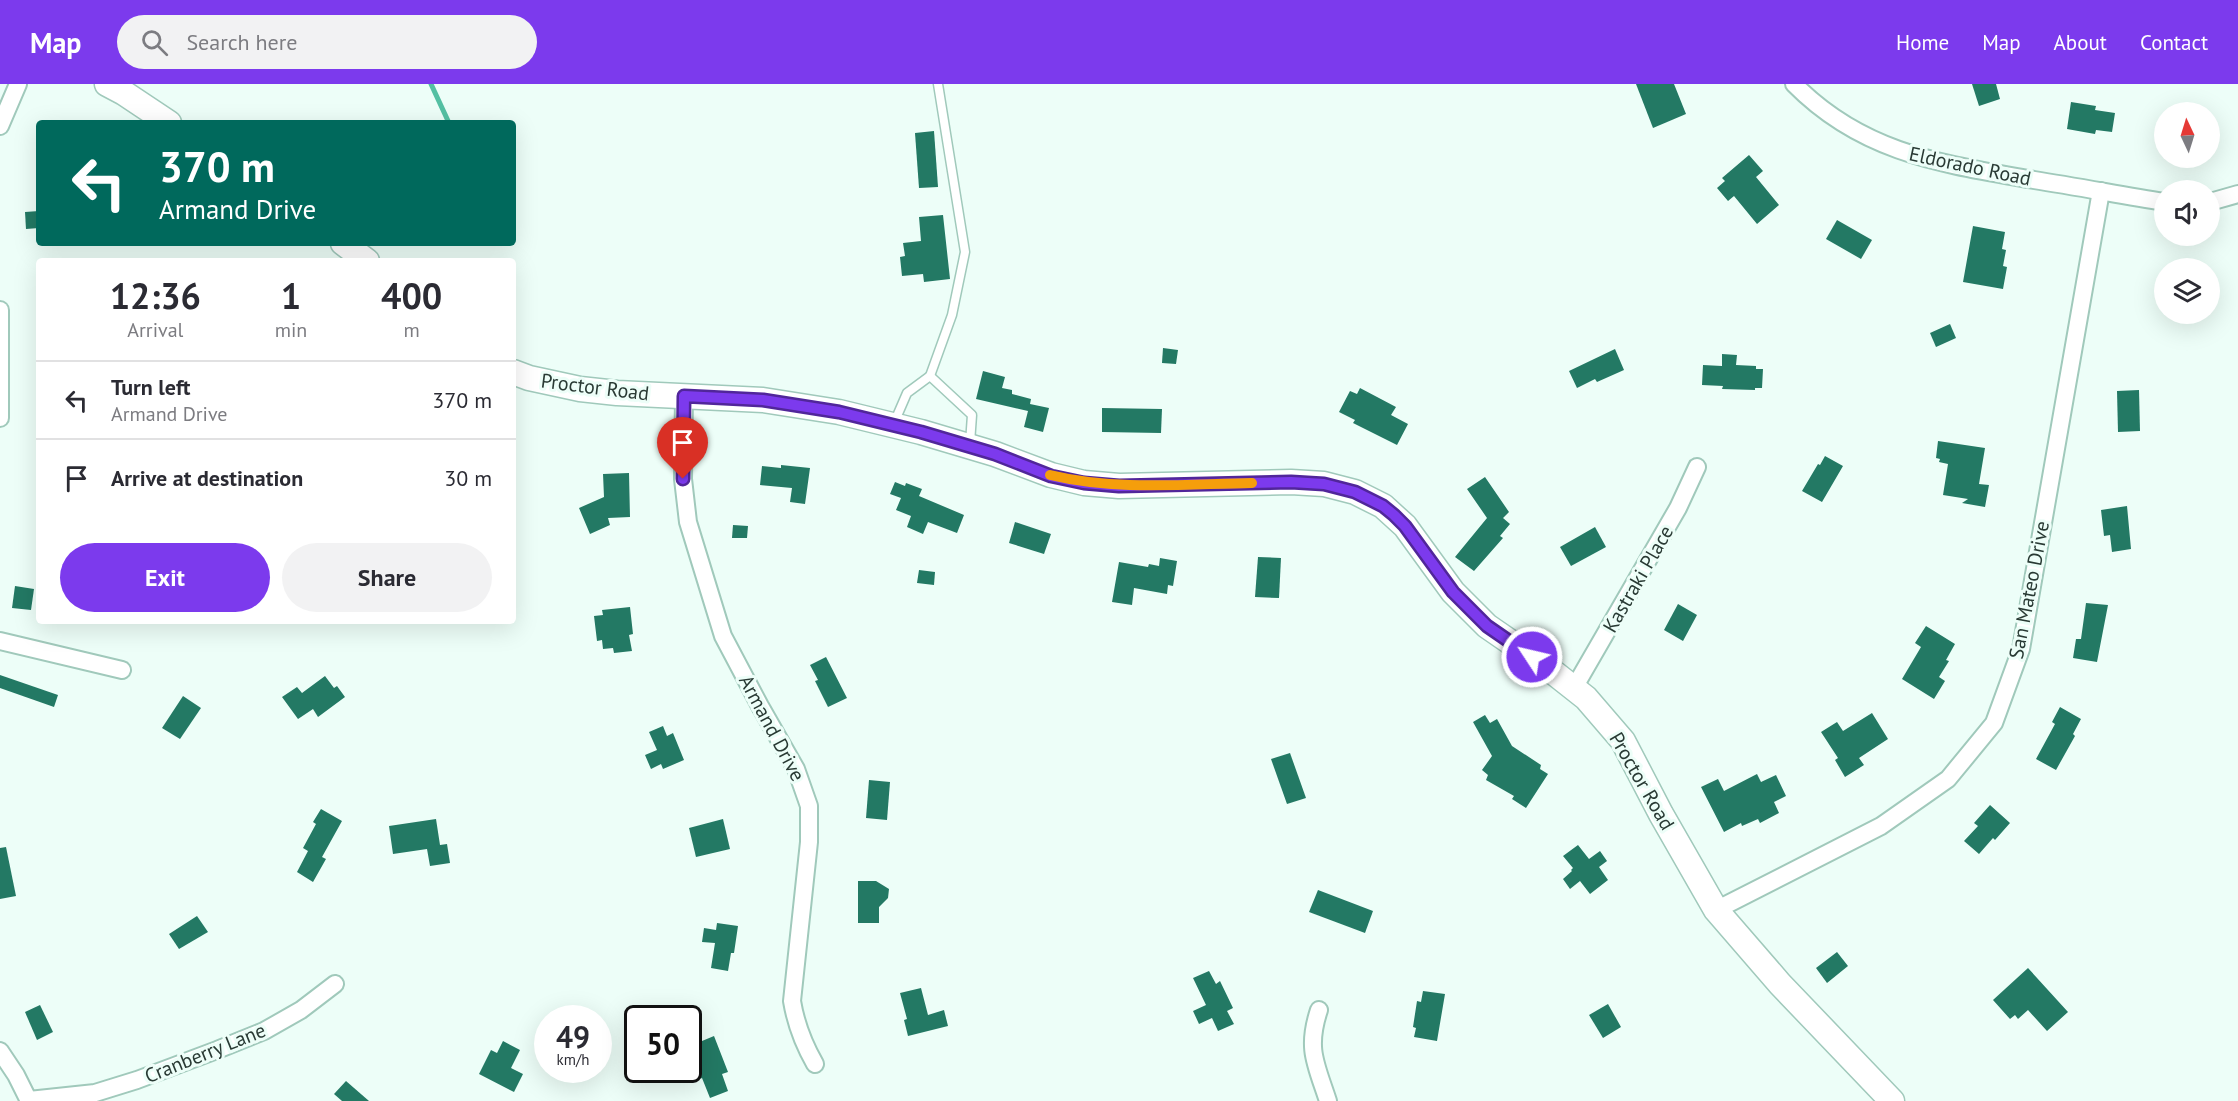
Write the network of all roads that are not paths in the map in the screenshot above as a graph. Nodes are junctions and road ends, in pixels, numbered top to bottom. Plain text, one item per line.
1 (18, 84) edge
2 (107, 84) edge
3 (938, 84) edge
4 (1794, 84) edge
5 (135, 93) edge
6 (166, 120) edge
7 (0, 126) edge
8 (2102, 191) junction
9 (2238, 194) edge
10 (2220, 199) edge
11 (2154, 200) edge
12 (347, 246) edge
13 (363, 258) edge
14 (0, 310) edge
15 (516, 373) edge
16 (930, 376) junction
17 (684, 396) junction
18 (0, 418) edge
19 (893, 425) junction
20 (970, 446) junction
21 (1697, 467) dead end
22 (0, 641) edge
23 (122, 670) dead end
24 (1574, 688) junction
25 (1716, 910) junction
26 (335, 984) dead end
27 (1319, 1010) dead end
28 (0, 1051) edge
29 (815, 1064) dead end
30 (29, 1101) edge
31 (1328, 1101) edge
32 (1892, 1101) edge

1 - 7 street
2 - 5 main road
3 - 16 lane
4 - 8 street, Eldorado Road
5 - 6 main road
8 - 11 street, Eldorado Road
8 - 25 street, San Mateo Drive
9 - 10 street
12 - 13 main road
14 - 18 street
15 - 17 main road, Proctor Road
16 - 19 lane
16 - 20 lane
17 - 19 main road, Proctor Road
17 - 29 street, Armand Drive
19 - 20 main road, Proctor Road
20 - 24 main road, Proctor Road
21 - 24 street, Kastraki Place
22 - 23 street
24 - 25 main road, Proctor Road
25 - 32 main road, Proctor Road
26 - 30 street, Cranberry Lane
27 - 31 street
28 - 30 street

